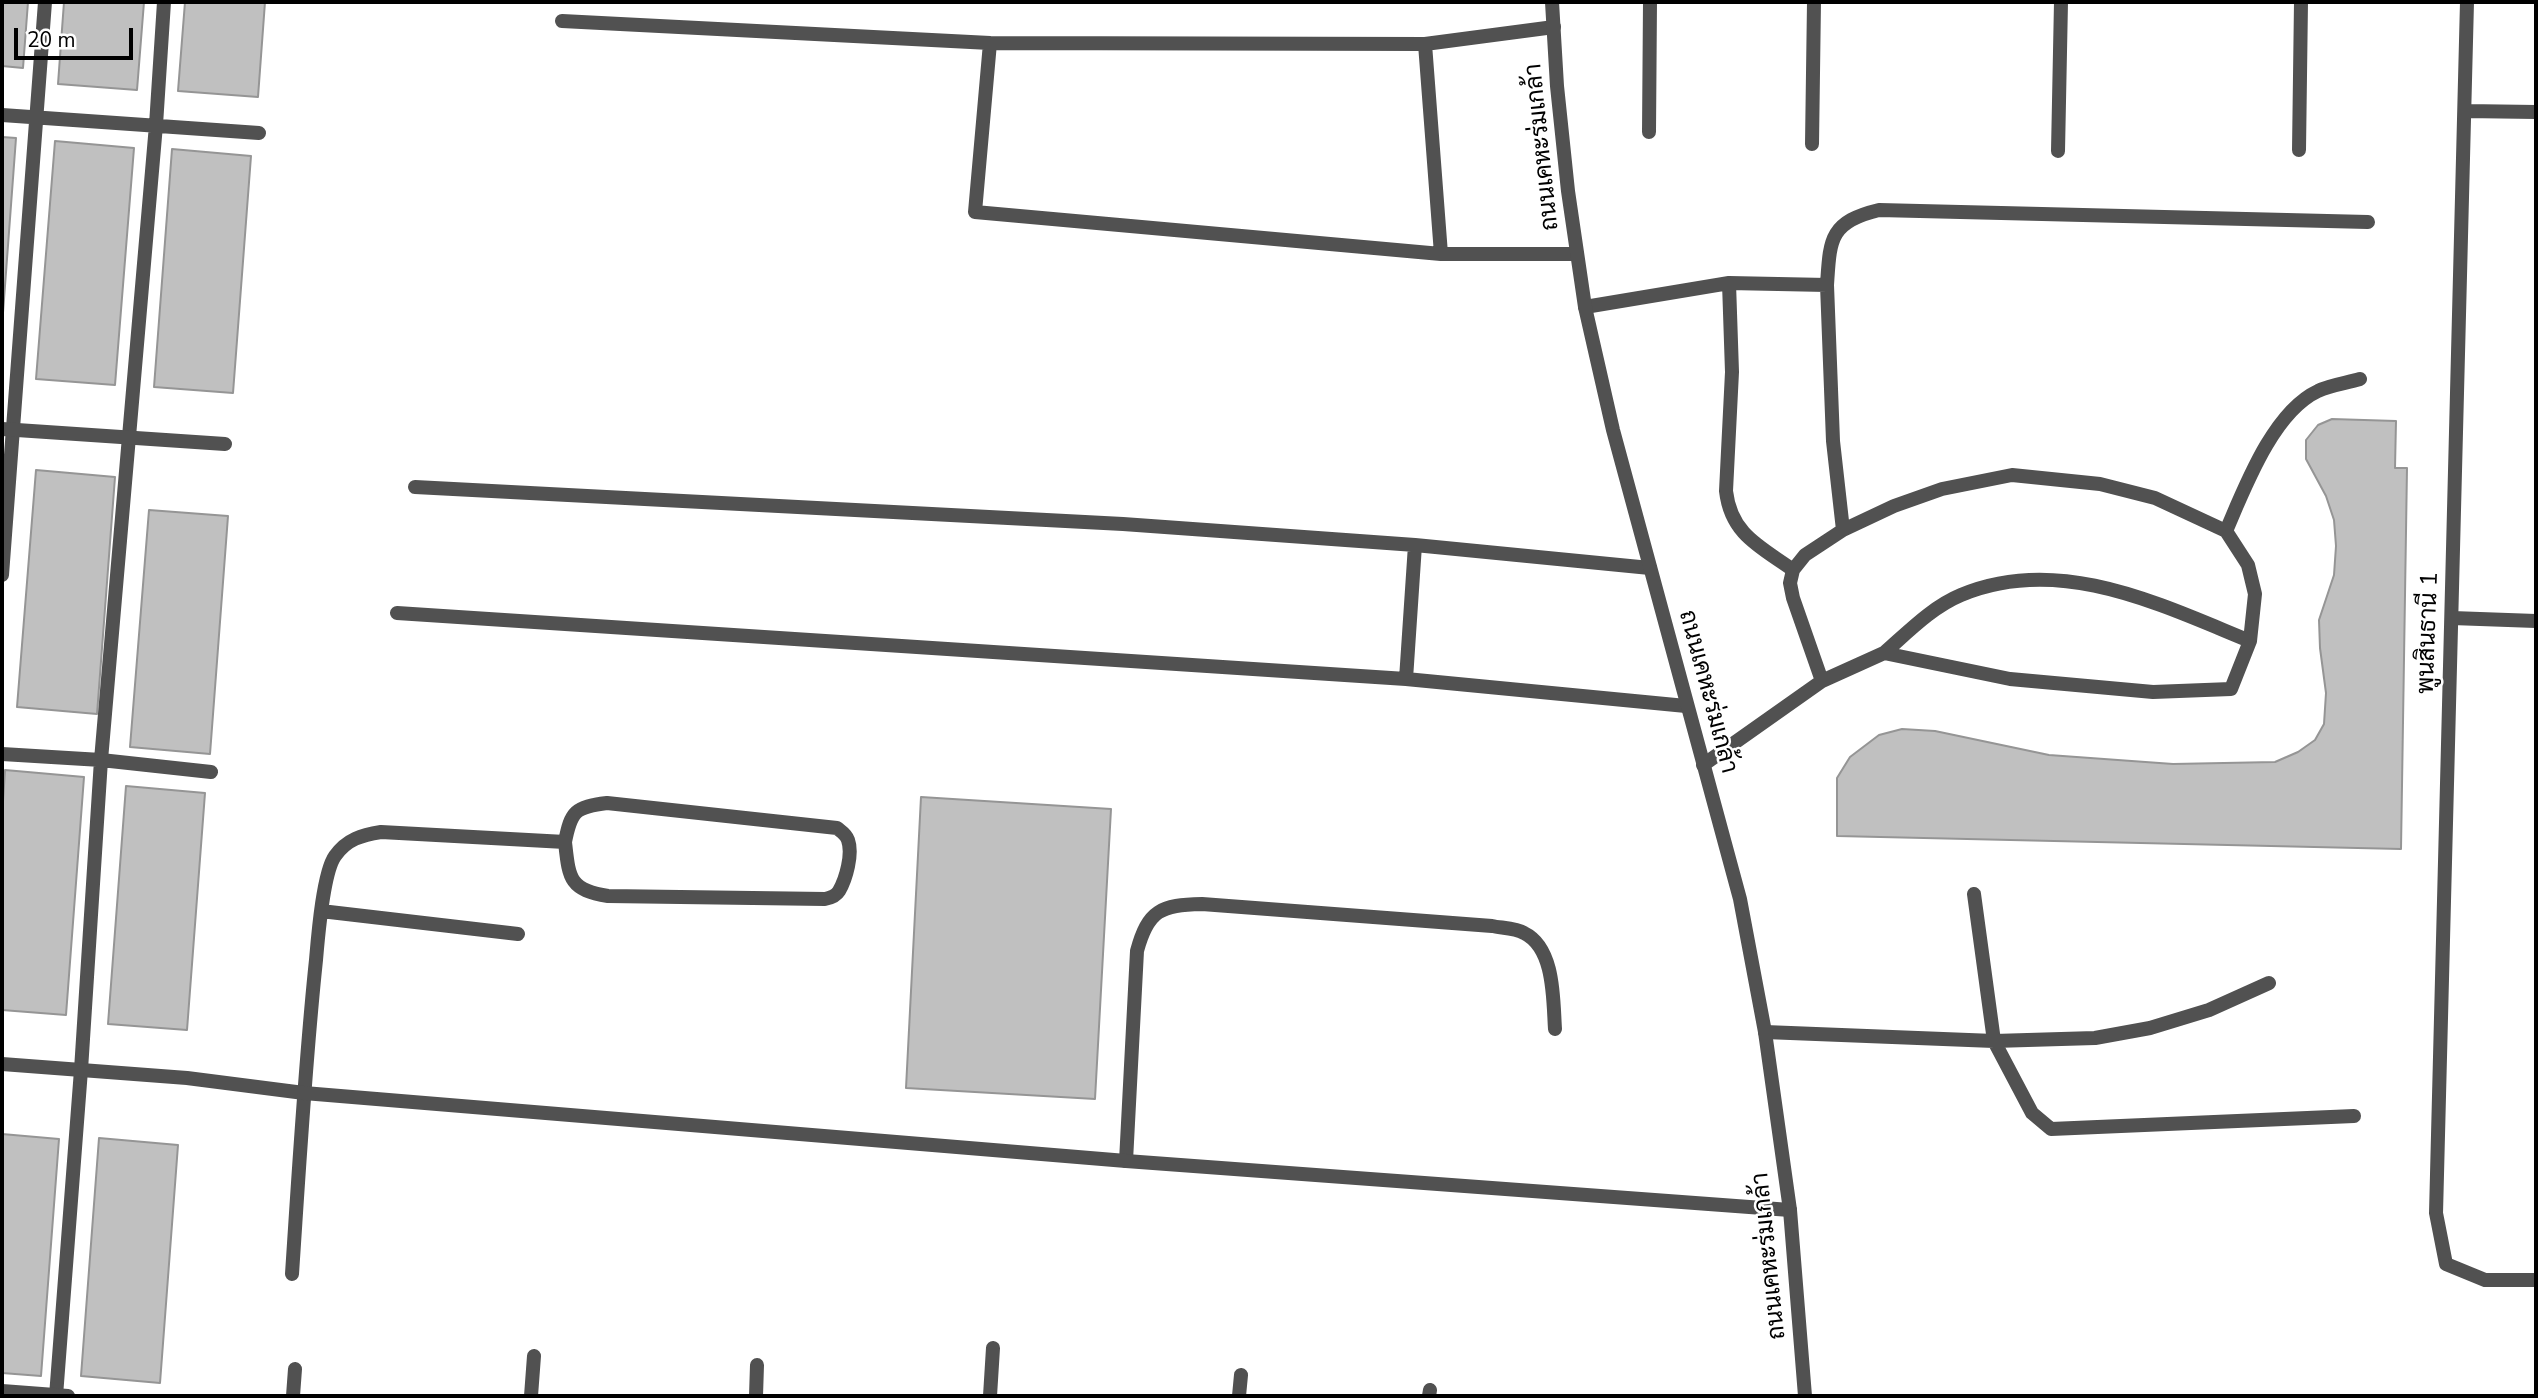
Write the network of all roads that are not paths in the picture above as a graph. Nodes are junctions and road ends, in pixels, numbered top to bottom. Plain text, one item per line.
1 (44, 2) edge
2 (163, 2) edge
3 (1552, 2) edge
4 (1650, 2) edge
5 (1814, 2) edge
6 (2061, 2) edge
7 (2301, 2) edge
8 (2467, 2) edge
9 (562, 22) dead end
10 (1554, 27) junction
11 (990, 43) junction
12 (1425, 44) junction
13 (2465, 111) junction
14 (2536, 112) edge
15 (2, 115) edge
16 (35, 117) junction
17 (156, 125) junction
18 (1649, 132) dead end
19 (259, 133) dead end
20 (1812, 144) dead end
21 (2300, 150) dead end
22 (2058, 151) dead end
23 (2368, 222) dead end
24 (1441, 254) junction
25 (1577, 254) junction
26 (1729, 283) junction
27 (1826, 285) junction
28 (1585, 307) junction
29 (2360, 379) dead end
30 (6, 430) edge
31 (128, 438) junction
32 (225, 444) dead end
33 (415, 487) dead end
34 (1843, 530) junction
35 (2226, 531) junction
36 (1415, 545) junction
37 (1650, 568) junction
38 (1793, 570) junction
39 (2, 575) edge
40 (397, 613) dead end
41 (2452, 618) junction
42 (2536, 621) edge
43 (2250, 641) junction
44 (1884, 653) junction
45 (1406, 679) junction
46 (1822, 681) junction
47 (1686, 706) junction
48 (2, 754) edge
49 (101, 760) junction
50 (1703, 765) junction
51 (211, 772) dead end
52 (565, 842) junction
53 (1974, 894) dead end
54 (321, 911) junction
55 (519, 934) dead end
56 (2269, 983) dead end
57 (1555, 1029) dead end
58 (1765, 1032) junction
59 (1994, 1041) junction
60 (2, 1064) edge
61 (81, 1070) junction
62 (304, 1093) junction
63 (2354, 1116) dead end
64 (1126, 1161) junction
65 (1790, 1210) junction
66 (292, 1274) dead end
67 (2536, 1280) edge
68 (993, 1348) dead end
69 (534, 1356) dead end
70 (757, 1365) dead end
71 (295, 1369) dead end
72 (1241, 1375) dead end
73 (2, 1391) edge
74 (60, 1396) edge
75 (293, 1396) edge
76 (531, 1396) edge
77 (755, 1396) edge
78 (990, 1396) edge
79 (1239, 1396) edge
80 (1805, 1396) edge

1 - 16 street
2 - 17 street
3 - 10 street, ถนนเคหะร่มเกล้า
4 - 18 street
5 - 20 street
6 - 22 street
7 - 21 street
8 - 13 street, พูนสินธานี 1
9 - 11 street
10 - 12 street
10 - 25 street, ถนนเคหะร่มเกล้า
11 - 12 street
11 - 24 street
12 - 24 street
13 - 14 street
13 - 41 street, พูนสินธานี 1
15 - 16 street
16 - 17 street
16 - 30 street
17 - 19 street
17 - 31 street
23 - 27 street
24 - 25 street
25 - 28 street, ถนนเคหะร่มเกล้า
26 - 27 street
26 - 28 street
26 - 38 street
27 - 34 street
28 - 37 street, ถนนเคหะร่มเกล้า
29 - 35 street
30 - 31 street
30 - 39 street
31 - 32 street
31 - 49 street
33 - 36 street
34 - 35 street
34 - 38 street
35 - 43 street
36 - 37 street
36 - 45 street
37 - 47 street, ถนนเคหะร่มเกล้า
38 - 46 street
40 - 45 street
41 - 42 street
41 - 67 street, พูนสินธานี 1
43 - 44 street
43 - 44 street
44 - 46 street
45 - 47 street
46 - 50 street
47 - 50 street, ถนนเคหะร่มเกล้า
48 - 49 street
49 - 51 street
49 - 61 street
50 - 58 street, ถนนเคหะร่มเกล้า
52 - 52 street
52 - 54 street
53 - 59 street
54 - 55 street
54 - 62 street
56 - 59 street
57 - 64 street
58 - 59 street
58 - 65 street, ถนนเคหะร่มเกล้า
59 - 63 street
60 - 61 street
61 - 62 street
61 - 74 street
62 - 64 street
62 - 66 street
64 - 65 street
65 - 80 street, ถนนเคหะร่มเกล้า
68 - 78 street
69 - 76 street
70 - 77 street
71 - 75 street
72 - 79 street
73 - 74 street

